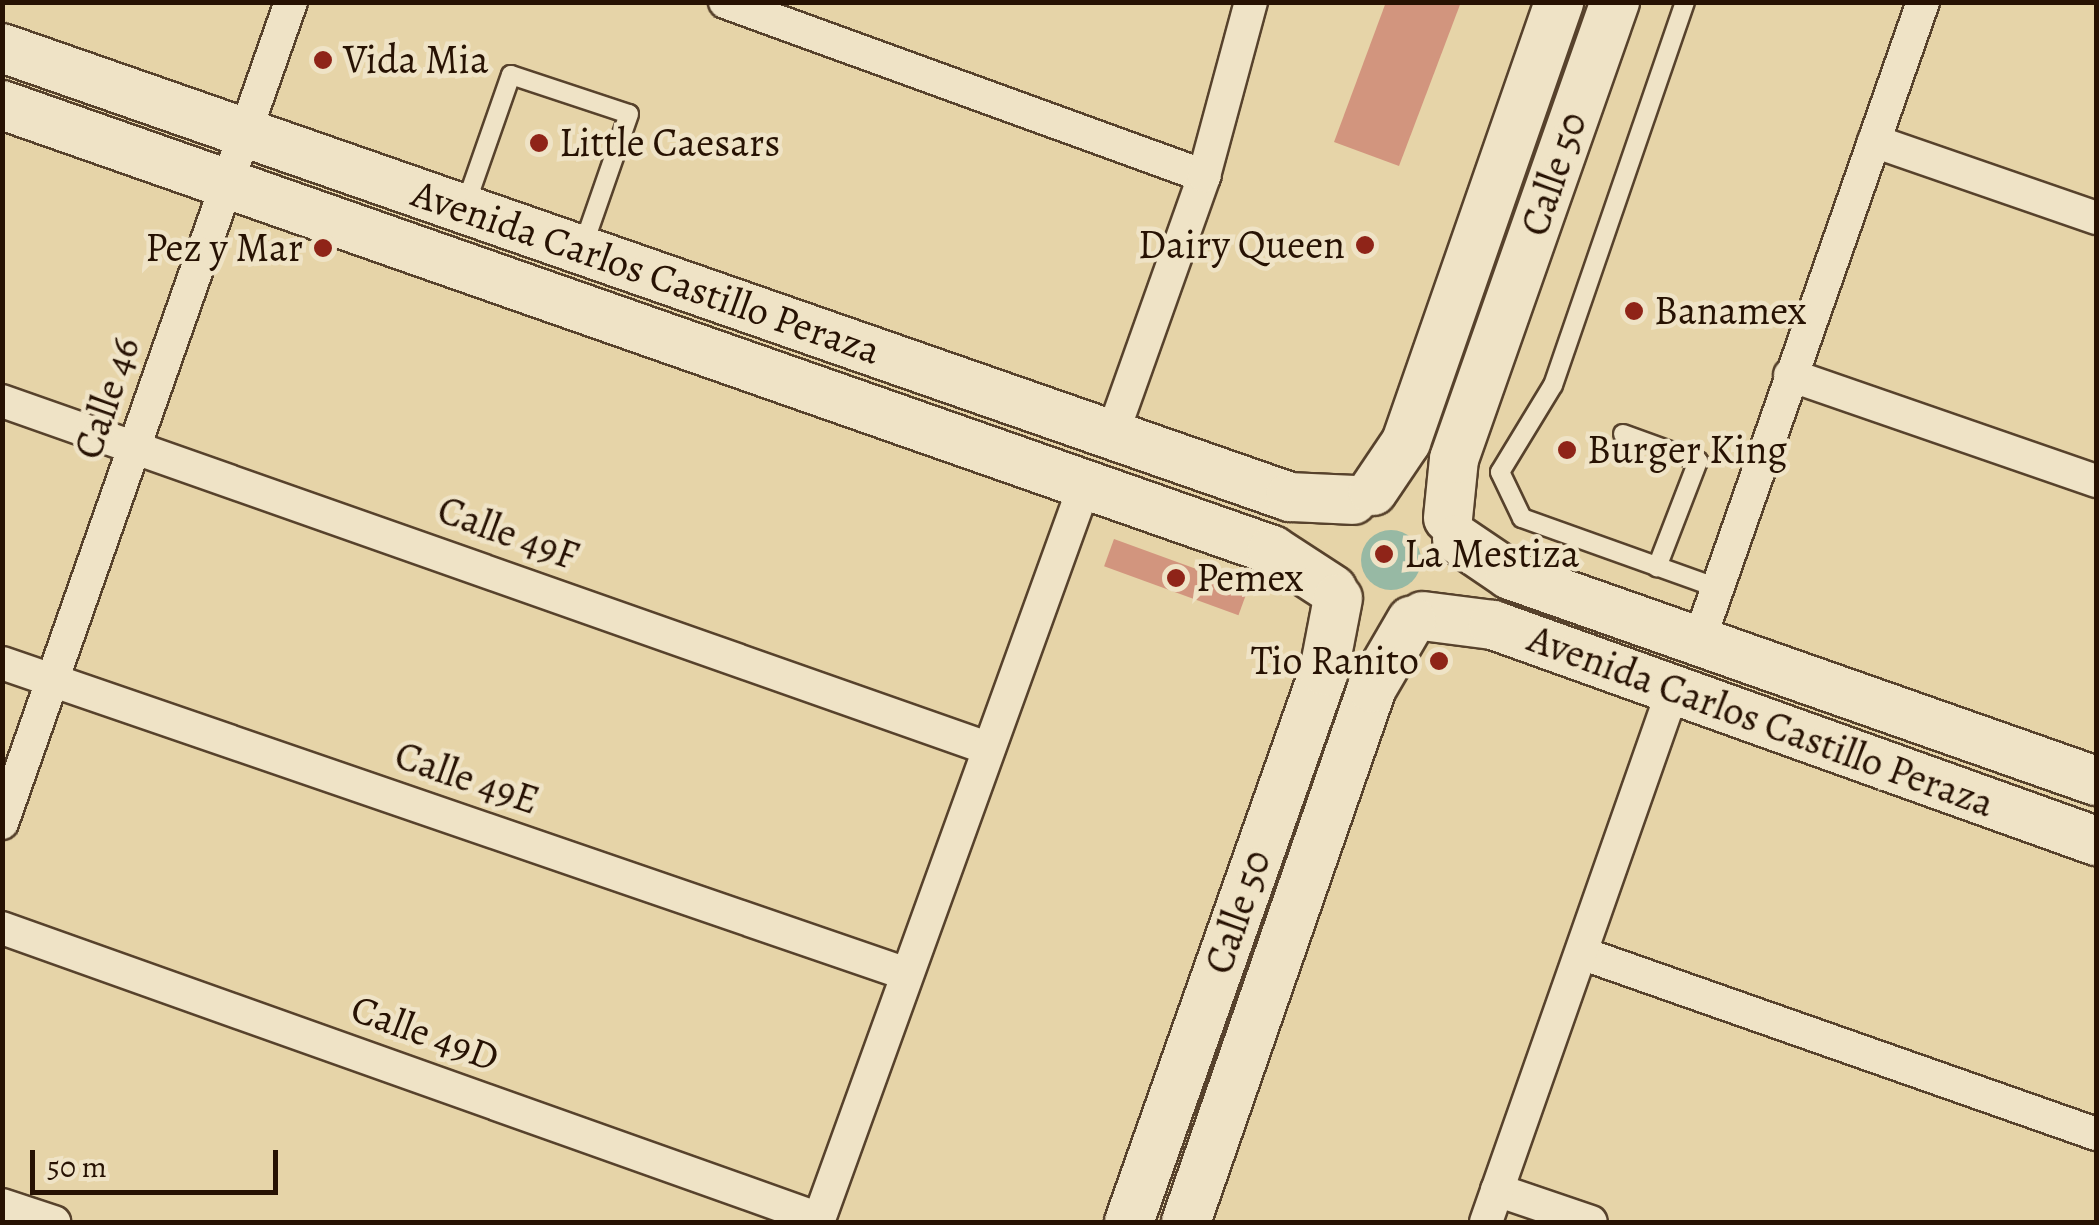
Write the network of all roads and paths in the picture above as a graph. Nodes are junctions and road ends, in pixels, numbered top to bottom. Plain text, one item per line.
1 (292, 2) edge
2 (725, 2) edge
3 (1250, 2) edge
4 (1559, 2) edge
5 (1614, 2) edge
6 (1685, 2) edge
7 (1922, 2) edge
8 (2, 48) edge
9 (2, 105) edge
10 (246, 132) junction
11 (1874, 141) junction
12 (1204, 176) junction
13 (227, 183) junction
14 (464, 208) junction
15 (2096, 218) edge
16 (582, 250) junction
17 (1790, 376) junction
18 (2, 402) edge
19 (1623, 434) dead end
20 (1112, 435) junction
21 (135, 446) junction
22 (2096, 481) edge
23 (1085, 484) junction
24 (1363, 495) junction
25 (1452, 529) junction
26 (1657, 568) junction
27 (1717, 588) junction
28 (1335, 594) junction
29 (1417, 618) junction
30 (1700, 638) junction
31 (2, 663) edge
32 (53, 680) junction
33 (1674, 690) junction
34 (984, 747) junction
35 (2096, 781) edge
36 (2, 823) edge
37 (2096, 841) edge
38 (2, 928) edge
39 (1581, 952) junction
40 (904, 974) junction
41 (2096, 1134) edge
42 (1498, 1190) junction
43 (2, 1205) edge
44 (818, 1221) edge
45 (54, 1222) edge
46 (1129, 1222) edge
47 (1186, 1222) edge
48 (1486, 1222) edge
49 (1591, 1222) edge

1 - 10 street, Calle 46
2 - 12 street
3 - 12 street
4 - 24 main road, Calle 50
5 - 25 main road, Calle 50
6 - 26 lane
7 - 11 street
8 - 10 main road, Avenida Carlos Castillo Peraza
9 - 13 main road, Avenida Carlos Castillo Peraza
10 - 13 street, Calle 46
10 - 14 main road, Avenida Carlos Castillo Peraza
11 - 15 street
11 - 17 street
12 - 20 street
13 - 21 street, Calle 46
13 - 23 main road, Avenida Carlos Castillo Peraza
14 - 16 main road, Avenida Carlos Castillo Peraza
14 - 16 lane
16 - 20 main road, Avenida Carlos Castillo Peraza
17 - 22 street
17 - 27 street
18 - 21 street, Calle 49F
19 - 26 lane
20 - 24 main road, Avenida Carlos Castillo Peraza
21 - 32 street, Calle 46
21 - 34 street, Calle 49F
23 - 28 main road, Avenida Carlos Castillo Peraza
23 - 34 street
24 - 25 main road
24 - 28 main road
25 - 29 main road
25 - 30 main road, Avenida Carlos Castillo Peraza
26 - 27 lane
27 - 30 street
28 - 29 main road
28 - 46 main road, Calle 50
29 - 33 main road, Avenida Carlos Castillo Peraza
29 - 47 main road, Calle 50
30 - 35 main road, Avenida Carlos Castillo Peraza
31 - 32 street, Calle 49E
32 - 36 street, Calle 46
32 - 40 street, Calle 49E
33 - 37 main road, Avenida Carlos Castillo Peraza
33 - 39 street
34 - 40 street
38 - 44 street, Calle 49D
39 - 41 street
39 - 42 street
40 - 44 street
42 - 48 street
42 - 49 street
43 - 45 street

